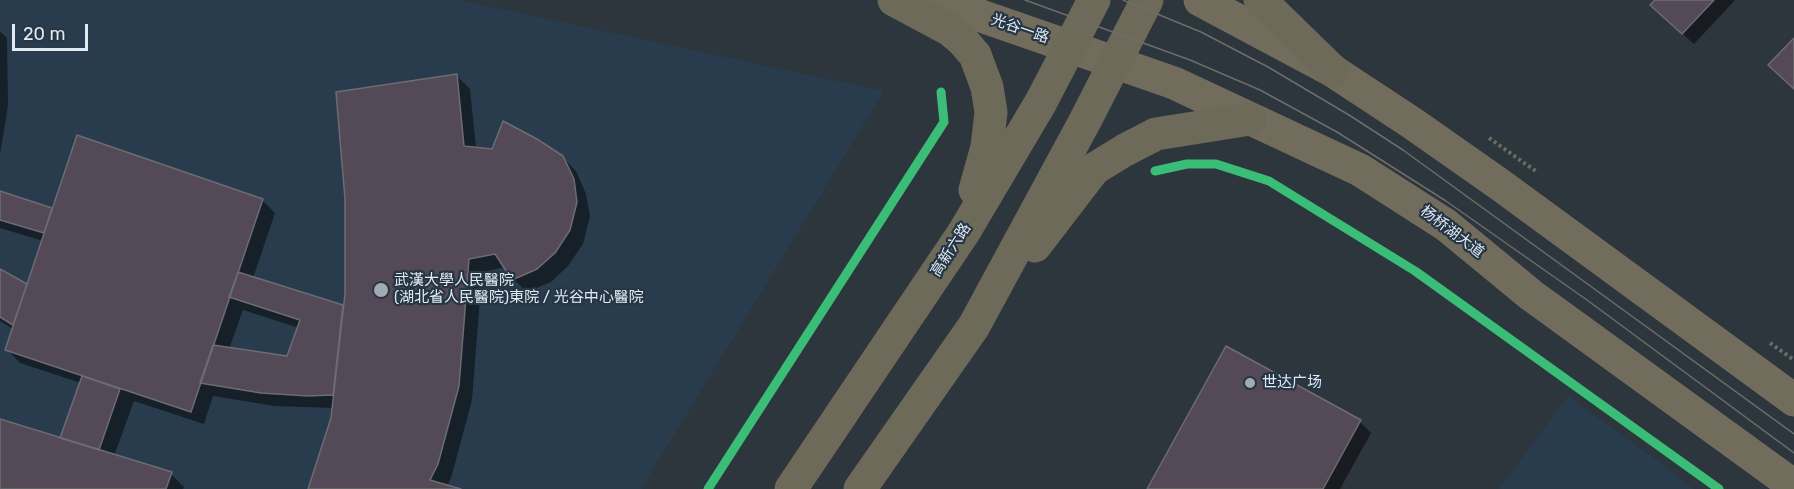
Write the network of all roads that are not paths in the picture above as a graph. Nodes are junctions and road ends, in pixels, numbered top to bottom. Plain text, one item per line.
1 (894, 0) edge
2 (935, 0) edge
3 (1094, 0) edge
4 (1147, 0) edge
5 (1200, 0) edge
6 (1260, 0) edge
7 (1070, 47) junction
8 (1115, 62) junction
9 (1333, 71) junction
10 (1250, 119) junction
11 (963, 232) junction
12 (974, 326) junction
13 (1794, 400) edge
14 (1794, 486) edge
15 (791, 489) edge
16 (860, 489) edge

1 - 11 main road
2 - 7 main road, 光谷一路
3 - 7 main road, 高新六路
4 - 8 main road
5 - 9 main road
6 - 9 main road
7 - 8 main road, 杨桥湖大道
7 - 11 main road, 高新六路
8 - 10 main road, 杨桥湖大道
8 - 12 main road
9 - 13 main road
10 - 12 main road
10 - 14 main road, 杨桥湖大道
11 - 15 main road, 高新六路
12 - 16 main road

